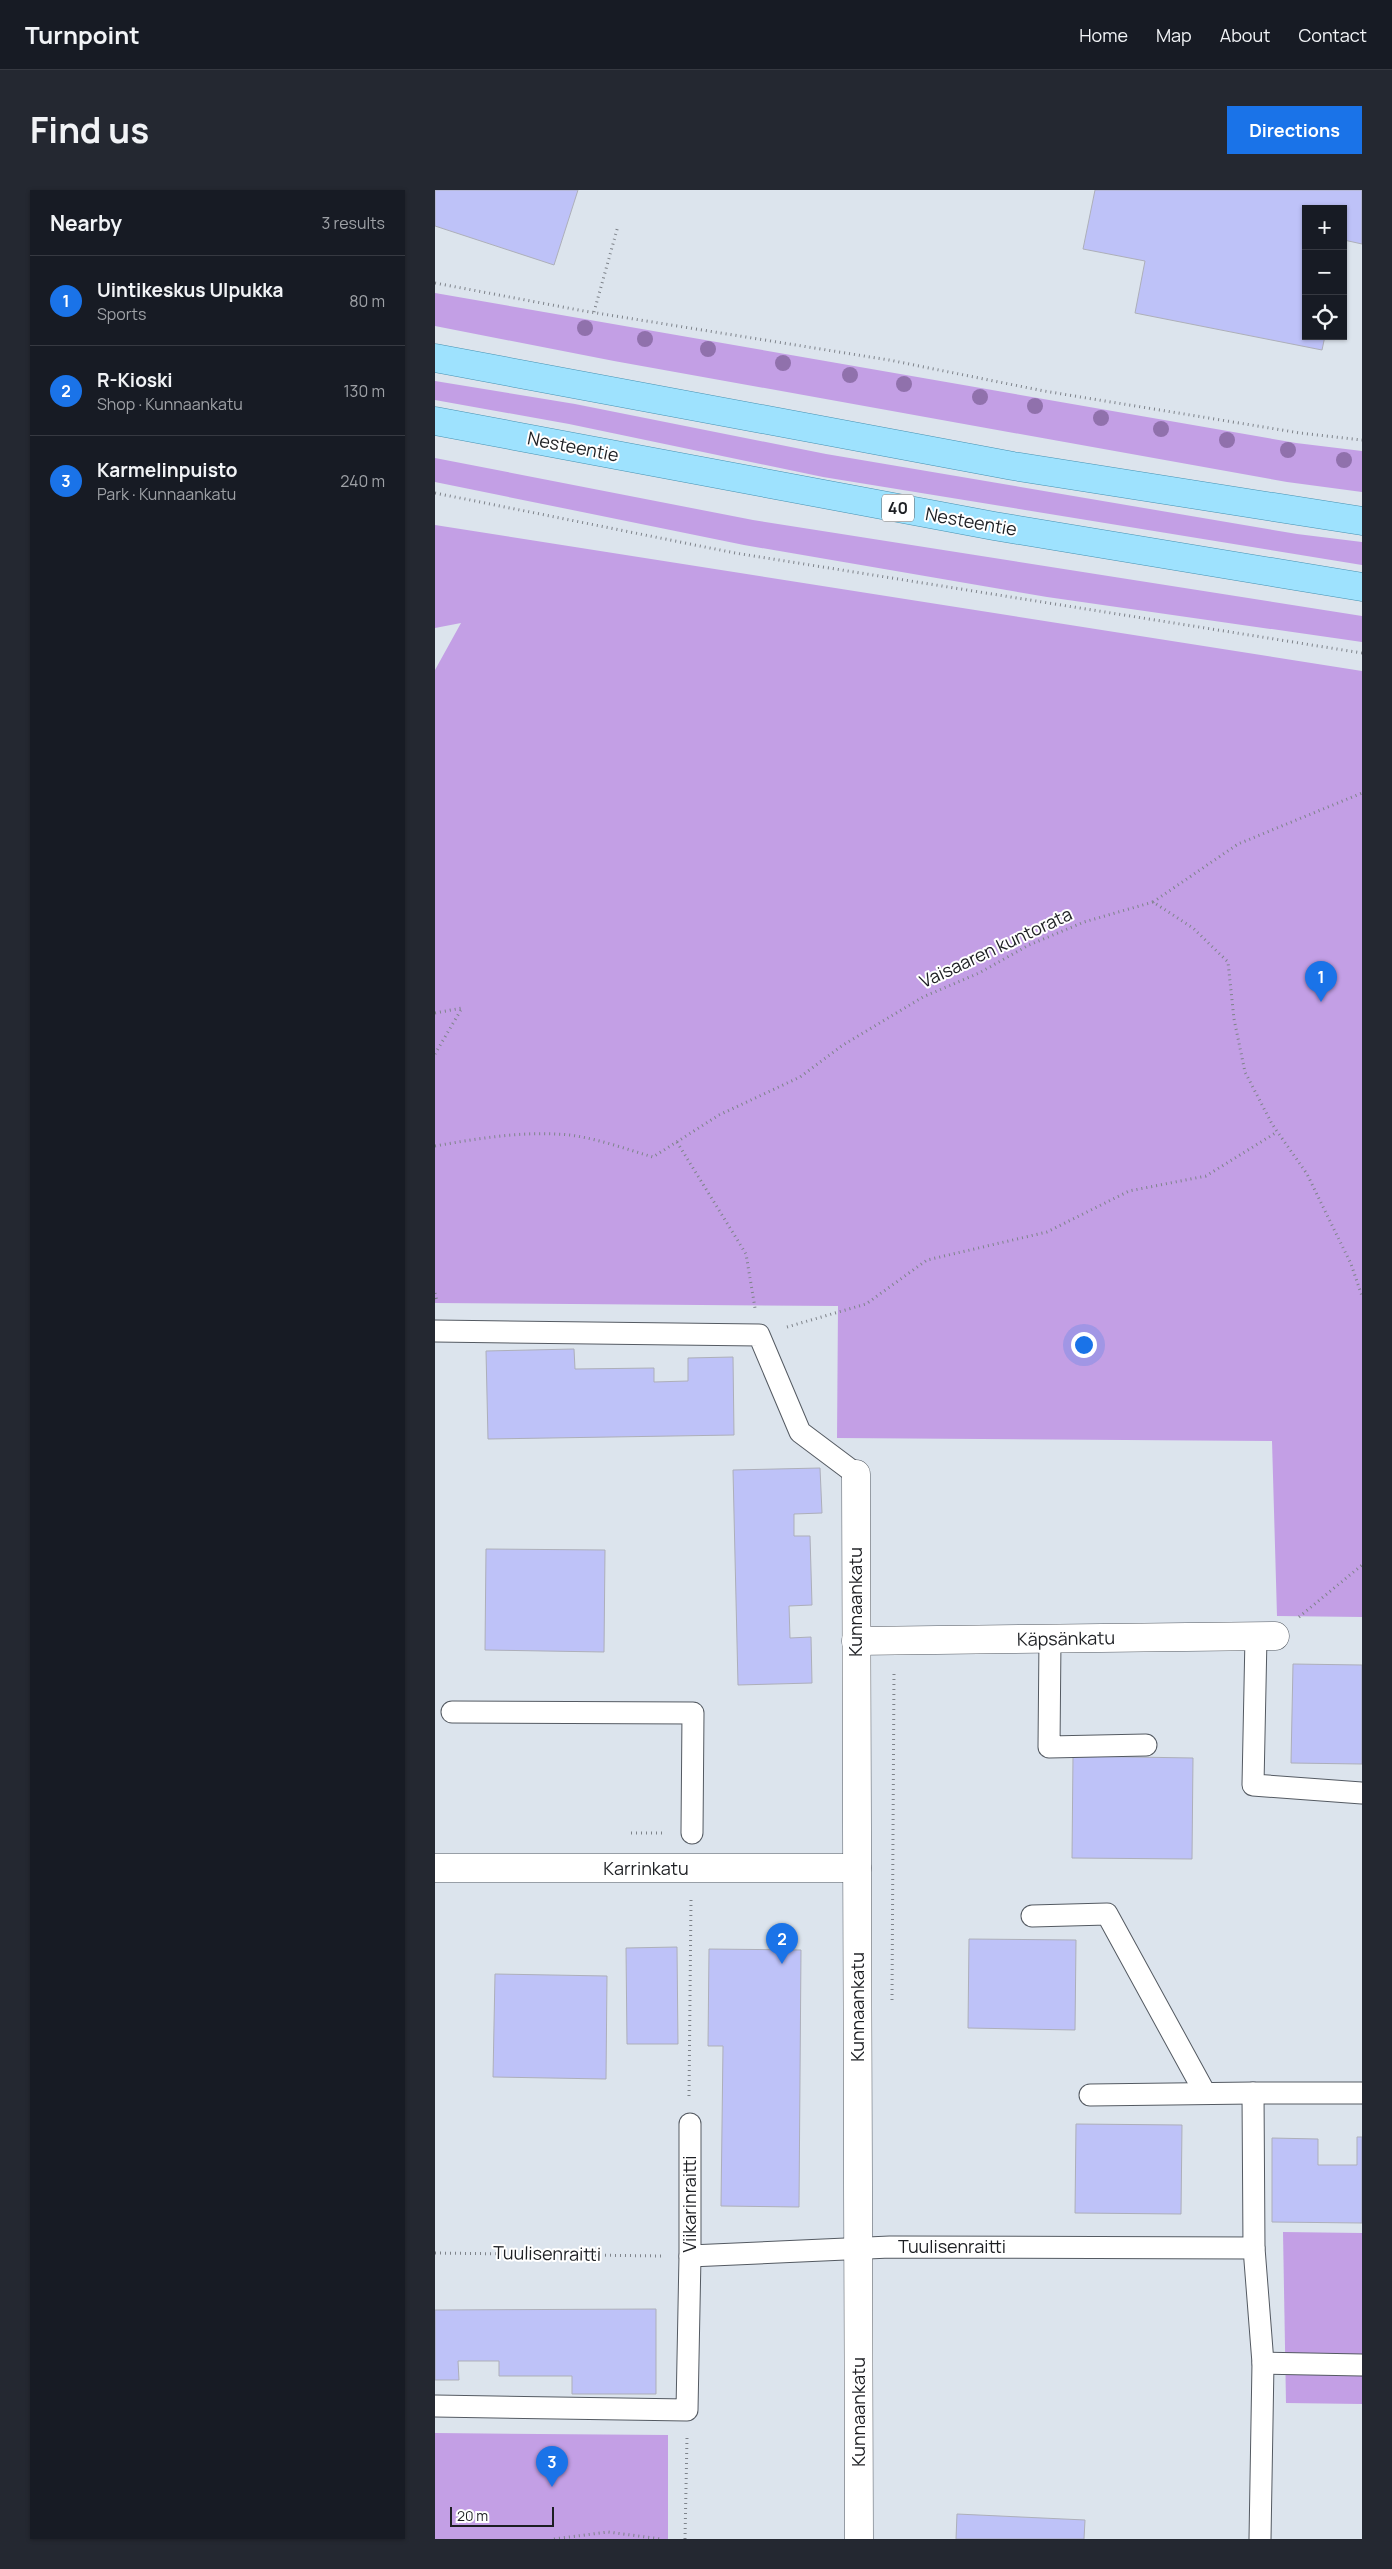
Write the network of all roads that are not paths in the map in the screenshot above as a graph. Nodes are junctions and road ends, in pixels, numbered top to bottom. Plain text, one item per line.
1 (435, 358) edge
2 (435, 421) edge
3 (1362, 522) edge
4 (1362, 586) edge
5 (435, 1331) edge
6 (856, 1474) joint
7 (1265, 1636) joint
8 (1050, 1639) junction
9 (856, 1641) junction
10 (452, 1712) dead end
11 (1147, 1745) dead end
12 (1362, 1793) edge
13 (692, 1833) dead end
14 (435, 1868) edge
15 (857, 1868) junction
16 (1032, 1916) dead end
17 (1253, 2093) junction
18 (1362, 2093) edge
19 (1205, 2094) junction
20 (1090, 2095) dead end
21 (689, 2124) road end
22 (859, 2248) junction
23 (1254, 2248) junction
24 (690, 2256) junction
25 (1263, 2363) junction
26 (1362, 2365) edge
27 (435, 2406) edge
28 (859, 2539) edge
29 (1260, 2539) edge

1 - 3 main road
2 - 4 main road, Nesteentie / 40
5 - 6 lane
6 - 9 street, Kunnaankatu
7 - 8 street, Käpsänkatu
7 - 12 lane
8 - 9 street, Käpsänkatu
8 - 11 lane
9 - 15 street, Kunnaankatu
10 - 13 lane
14 - 15 street, Karrinkatu
15 - 22 street, Kunnaankatu
16 - 19 lane
17 - 18 lane
17 - 19 lane
17 - 23 lane
19 - 20 lane
21 - 24 lane, Viikarinraitti
22 - 23 lane, Tuulisenraitti
22 - 24 lane, Tuulisenraitti
22 - 28 street, Kunnaankatu
23 - 25 lane
24 - 27 lane, Viikarinraitti
25 - 26 lane
25 - 29 lane

